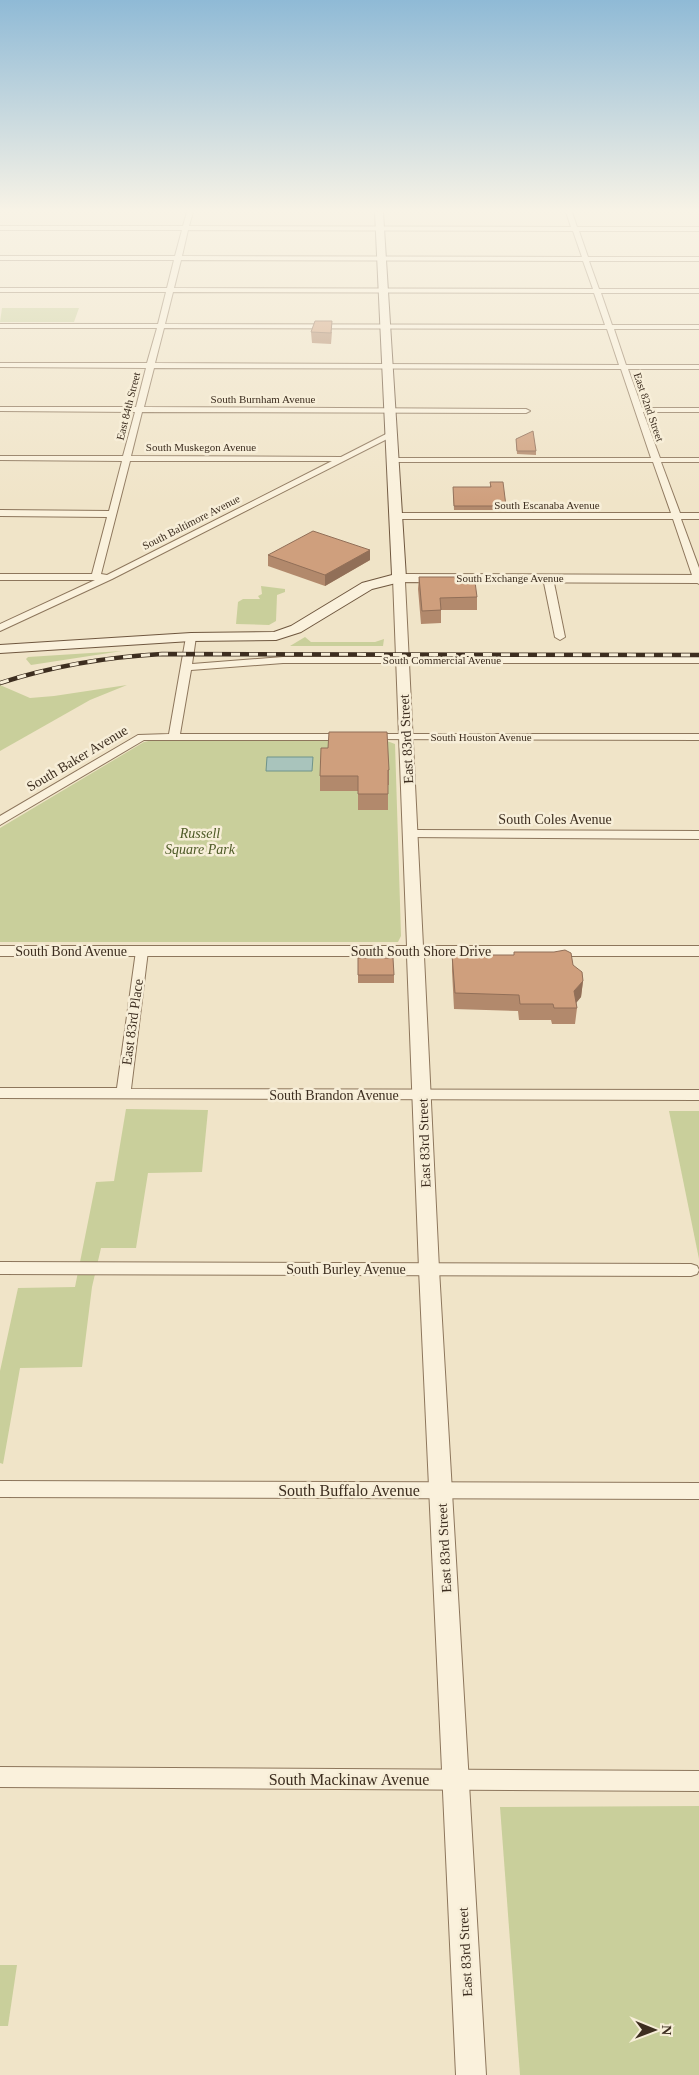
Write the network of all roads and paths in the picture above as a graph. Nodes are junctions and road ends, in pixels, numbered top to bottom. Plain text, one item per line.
1 (165, 309) edge
2 (385, 309) edge
3 (603, 309) edge
4 (0, 326) edge
5 (160, 326) junction
6 (386, 327) junction
7 (609, 327) junction
8 (699, 327) edge
9 (0, 365) edge
10 (150, 366) junction
11 (388, 366) junction
12 (623, 366) junction
13 (699, 366) edge
14 (0, 409) edge
15 (139, 410) junction
16 (390, 410) junction
17 (639, 410) junction
18 (699, 410) edge
19 (526, 411) dead end
20 (391, 435) junction
21 (0, 458) edge
22 (126, 458) junction
23 (342, 459) junction
24 (392, 460) junction
25 (656, 460) junction
26 (699, 460) edge
27 (0, 513) edge
28 (112, 514) junction
29 (395, 516) junction
30 (676, 516) junction
31 (699, 516) edge
32 (0, 577) edge
33 (96, 577) junction
34 (109, 577) junction
35 (398, 578) junction
36 (548, 578) junction
37 (699, 580) edge
38 (0, 628) edge
39 (191, 637) junction
40 (560, 637) dead end
41 (0, 649) edge
42 (402, 660) junction
43 (699, 660) edge
44 (186, 667) junction
45 (174, 737) junction
46 (407, 737) junction
47 (699, 737) edge
48 (0, 821) edge
49 (411, 834) junction
50 (699, 835) edge
51 (0, 951) edge
52 (142, 951) junction
53 (416, 951) junction
54 (699, 951) edge
55 (0, 1093) edge
56 (123, 1094) junction
57 (422, 1095) junction
58 (699, 1095) edge
59 (0, 1268) edge
60 (429, 1269) junction
61 (691, 1270) dead end
62 (0, 1489) edge
63 (699, 1490) edge
64 (441, 1491) junction
65 (0, 1777) edge
66 (456, 1780) junction
67 (699, 1781) edge
68 (471, 2075) edge

1 - 5 street, East 84th Street
2 - 6 main road, East 83rd Street
3 - 7 street, East 82nd Street
4 - 5 street
5 - 6 street
5 - 10 street, East 84th Street
6 - 7 street
6 - 11 main road, East 83rd Street
7 - 8 street
7 - 12 street, East 82nd Street
9 - 10 street
10 - 11 street
10 - 15 street, East 84th Street
11 - 12 street
11 - 16 main road, East 83rd Street
12 - 13 street
12 - 17 street, East 82nd Street
14 - 15 street, South Burnham Avenue
15 - 16 street, South Burnham Avenue
15 - 22 street, East 84th Street
16 - 19 street, South Burnham Avenue
16 - 20 main road, East 83rd Street
17 - 18 street
17 - 25 street, East 82nd Street
20 - 23 street, South Baltimore Avenue
20 - 24 main road, East 83rd Street
21 - 22 street, South Muskegon Avenue
22 - 23 street, South Muskegon Avenue
22 - 28 street, East 84th Street
23 - 34 street, South Baltimore Avenue
24 - 25 street
24 - 29 main road, East 83rd Street
25 - 26 street
25 - 30 street, East 82nd Street
27 - 28 street
28 - 33 street, East 84th Street
29 - 30 street, South Escanaba Avenue
29 - 35 main road, East 83rd Street
30 - 31 street, South Escanaba Avenue
30 - 37 street, East 82nd Street
32 - 33 street
33 - 34 street
34 - 38 street, South Baltimore Avenue
35 - 36 street, South Exchange Avenue
35 - 39 main road, South Exchange Avenue
35 - 42 street, East 83rd Street
36 - 37 street, South Exchange Avenue
36 - 40 street
39 - 41 main road
39 - 44 street
42 - 43 street, South Commercial Avenue
42 - 44 street, South Commercial Avenue
42 - 46 street, East 83rd Street
44 - 45 street
45 - 46 street, South Houston Avenue
45 - 48 street, South Baker Avenue
46 - 47 street, South Houston Avenue
46 - 49 street, East 83rd Street
49 - 50 street, South Coles Avenue
49 - 53 street, East 83rd Street
51 - 52 street, South Bond Avenue
52 - 53 street, South South Shore Drive
52 - 56 street, East 83rd Place
53 - 54 street, South South Shore Drive
53 - 57 street, East 83rd Street
55 - 56 street, South Brandon Avenue
56 - 57 street, South Brandon Avenue
57 - 58 street, South Brandon Avenue
57 - 60 street, East 83rd Street
59 - 60 street, South Burley Avenue
60 - 61 street, South Burley Avenue
60 - 64 street, East 83rd Street
62 - 64 street, South Buffalo Avenue
63 - 64 street, South Buffalo Avenue
64 - 66 street, East 83rd Street
65 - 66 street, South Mackinaw Avenue
66 - 67 street, South Mackinaw Avenue
66 - 68 street, East 83rd Street

